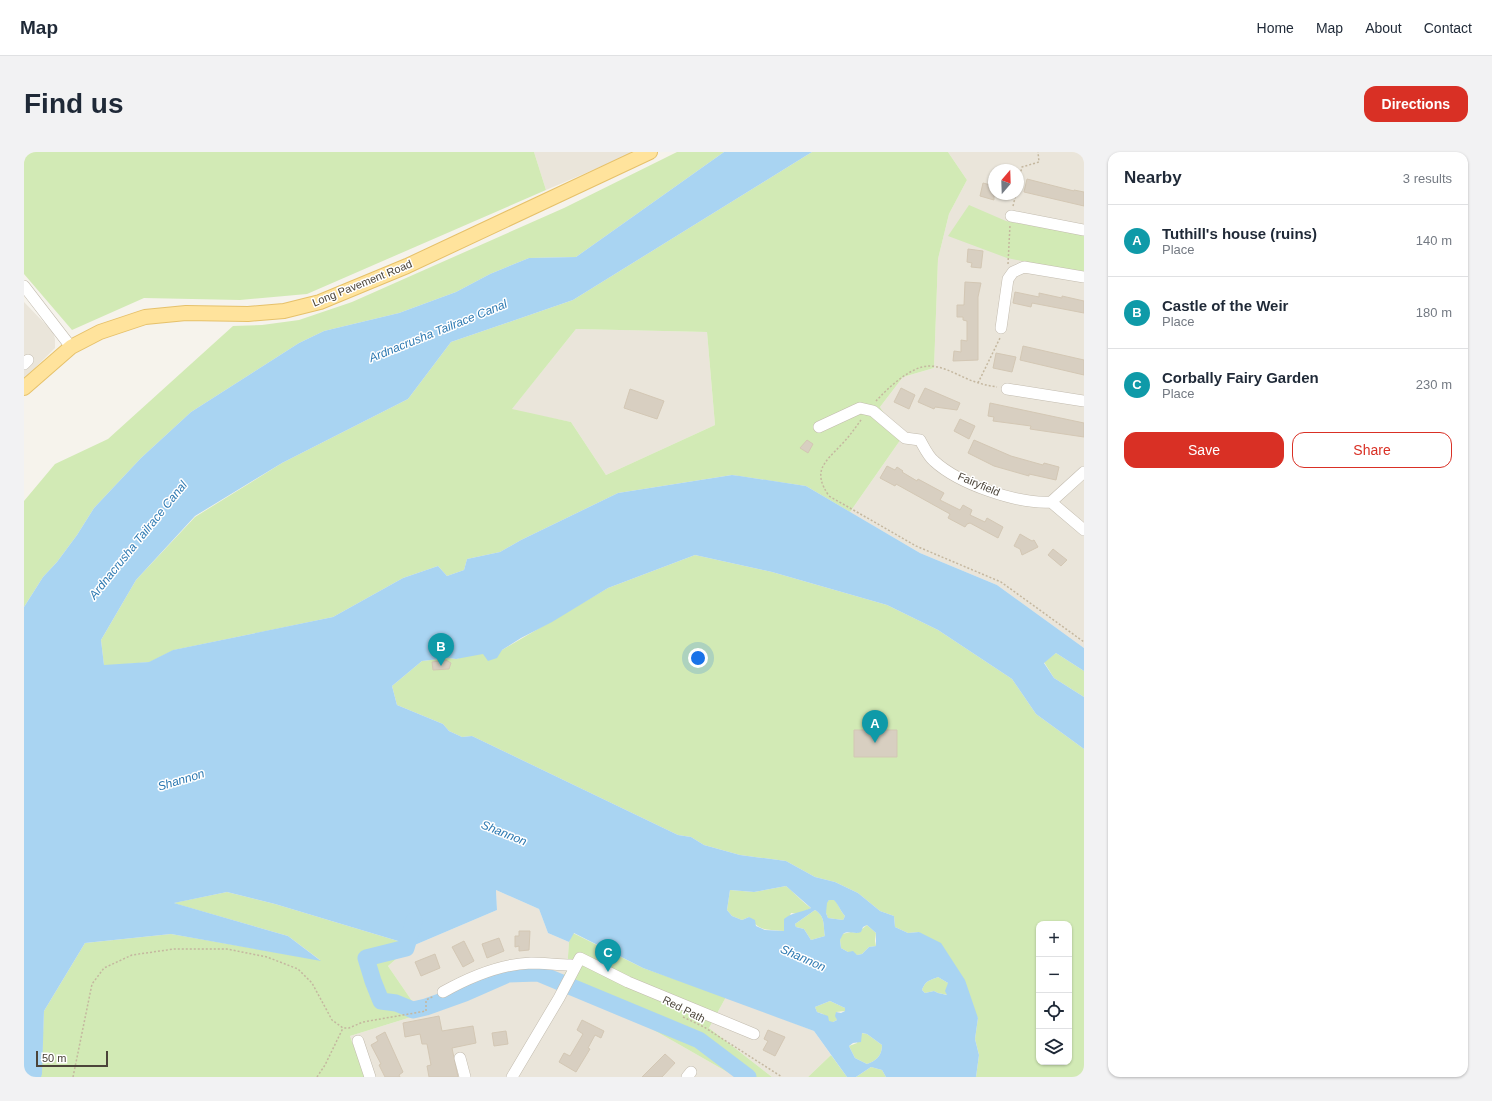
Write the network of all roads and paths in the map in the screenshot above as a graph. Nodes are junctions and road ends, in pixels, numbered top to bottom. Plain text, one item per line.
1 (1038, 152) edge
2 (648, 153) edge
3 (1024, 166) edge
4 (1015, 200) edge
5 (1011, 216) junction
6 (1084, 230) edge
7 (1084, 277) edge
8 (1008, 279) junction
9 (24, 286) edge
10 (1001, 328) joint
11 (71, 347) junction
12 (978, 383) junction
13 (24, 388) edge
14 (1007, 389) joint
15 (1084, 401) edge
16 (869, 410) junction
17 (819, 427) dead end
18 (1084, 472) edge
19 (1051, 502) junction
20 (1084, 530) edge
21 (1084, 642) edge
22 (575, 967) junction
23 (443, 992) dead end
24 (426, 1000) dead end
25 (678, 1014) dead end
26 (343, 1028) junction
27 (754, 1034) dead end
28 (358, 1041) dead end
29 (460, 1058) dead end
30 (73, 1077) edge
31 (317, 1077) edge
32 (370, 1077) edge
33 (464, 1077) edge
34 (512, 1077) edge
35 (782, 1077) edge

1 - 3 path
2 - 11 main road, Long Pavement Road
4 - 5 path
5 - 6 street
5 - 8 path
7 - 8 street
8 - 10 street
9 - 11 street
10 - 12 path
11 - 13 main road, Long Pavement Road
12 - 14 path
12 - 16 path
14 - 15 street
16 - 17 street
16 - 19 street, Fairyfield
16 - 21 path
18 - 19 street
19 - 20 street
22 - 23 street
22 - 27 street
22 - 34 street
24 - 26 path
25 - 35 path, Red Path
26 - 30 path
26 - 31 path
28 - 32 street
29 - 33 street

